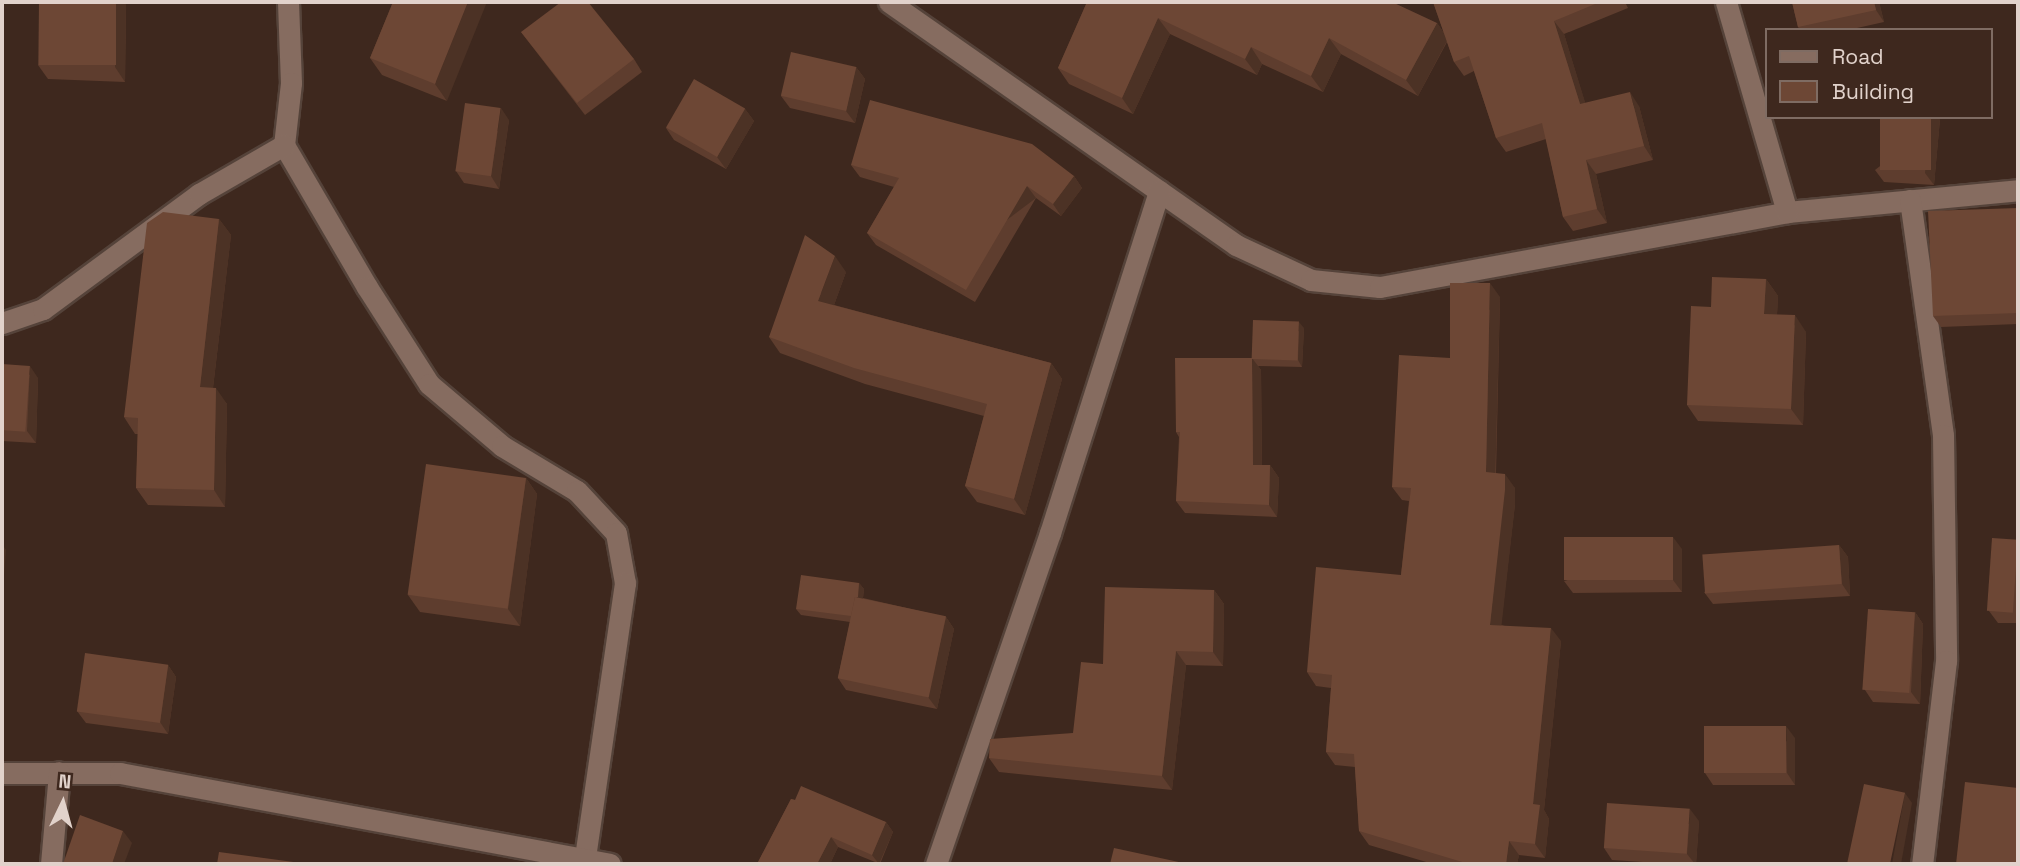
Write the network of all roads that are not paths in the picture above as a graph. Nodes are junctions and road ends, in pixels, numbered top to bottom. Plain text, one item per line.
1 (288, 2) edge
2 (889, 2) edge
3 (1726, 2) edge
4 (284, 145) junction
5 (2018, 190) edge
6 (1159, 191) junction
7 (1910, 200) junction
8 (1787, 212) junction
9 (2, 323) edge
10 (59, 772) junction
11 (2, 773) edge
12 (584, 861) edge
13 (51, 864) edge
14 (610, 864) edge
15 (936, 864) edge
16 (1922, 864) edge

1 - 4 street
2 - 6 street
3 - 8 street
4 - 9 street
4 - 12 street
5 - 7 street
6 - 8 street
6 - 15 street
7 - 8 street
7 - 16 street
10 - 11 street
10 - 12 street
10 - 13 street
12 - 14 street

